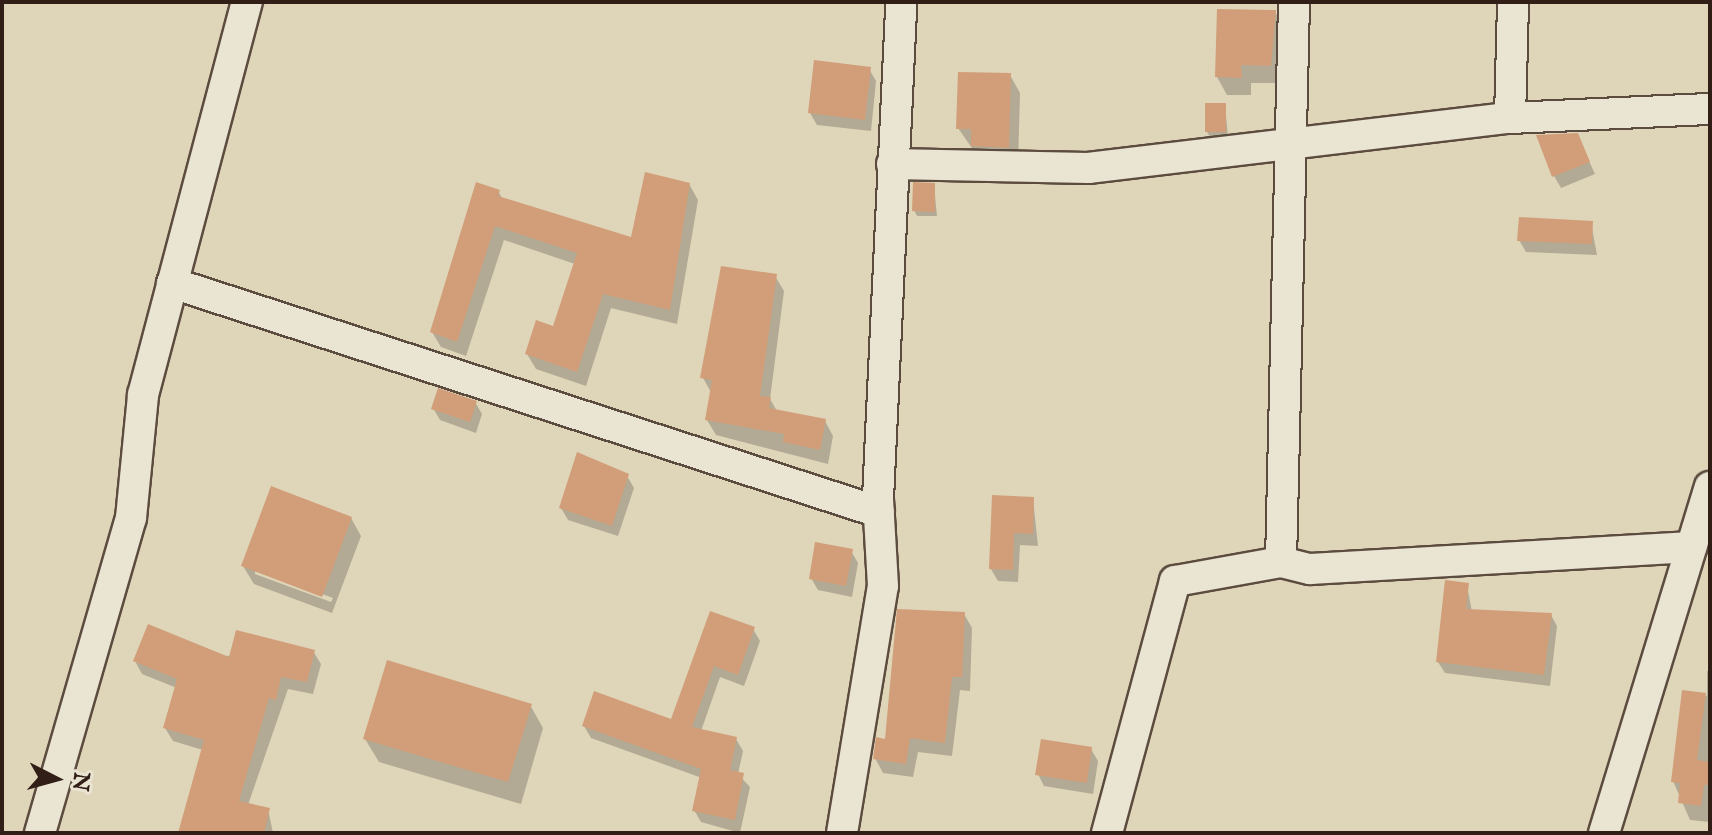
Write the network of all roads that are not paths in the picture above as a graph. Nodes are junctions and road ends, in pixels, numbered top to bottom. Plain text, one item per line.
1 (247, 2) edge
2 (901, 2) edge
3 (1294, 2) edge
4 (1513, 2) edge
5 (1710, 109) edge
6 (1510, 118) junction
7 (1289, 148) junction
8 (892, 164) junction
9 (172, 283) junction
10 (1710, 487) edge
11 (879, 512) junction
12 (1691, 547) junction
13 (1281, 562) junction
14 (40, 833) edge
15 (842, 833) edge
16 (1107, 833) edge
17 (1604, 833) edge

1 - 9 street
2 - 8 street
3 - 7 street
4 - 6 street
5 - 6 street
6 - 7 street
7 - 8 street
7 - 13 street
8 - 11 street
9 - 11 street
9 - 14 street
10 - 12 street
11 - 15 street
12 - 13 street
12 - 17 street
13 - 16 street

